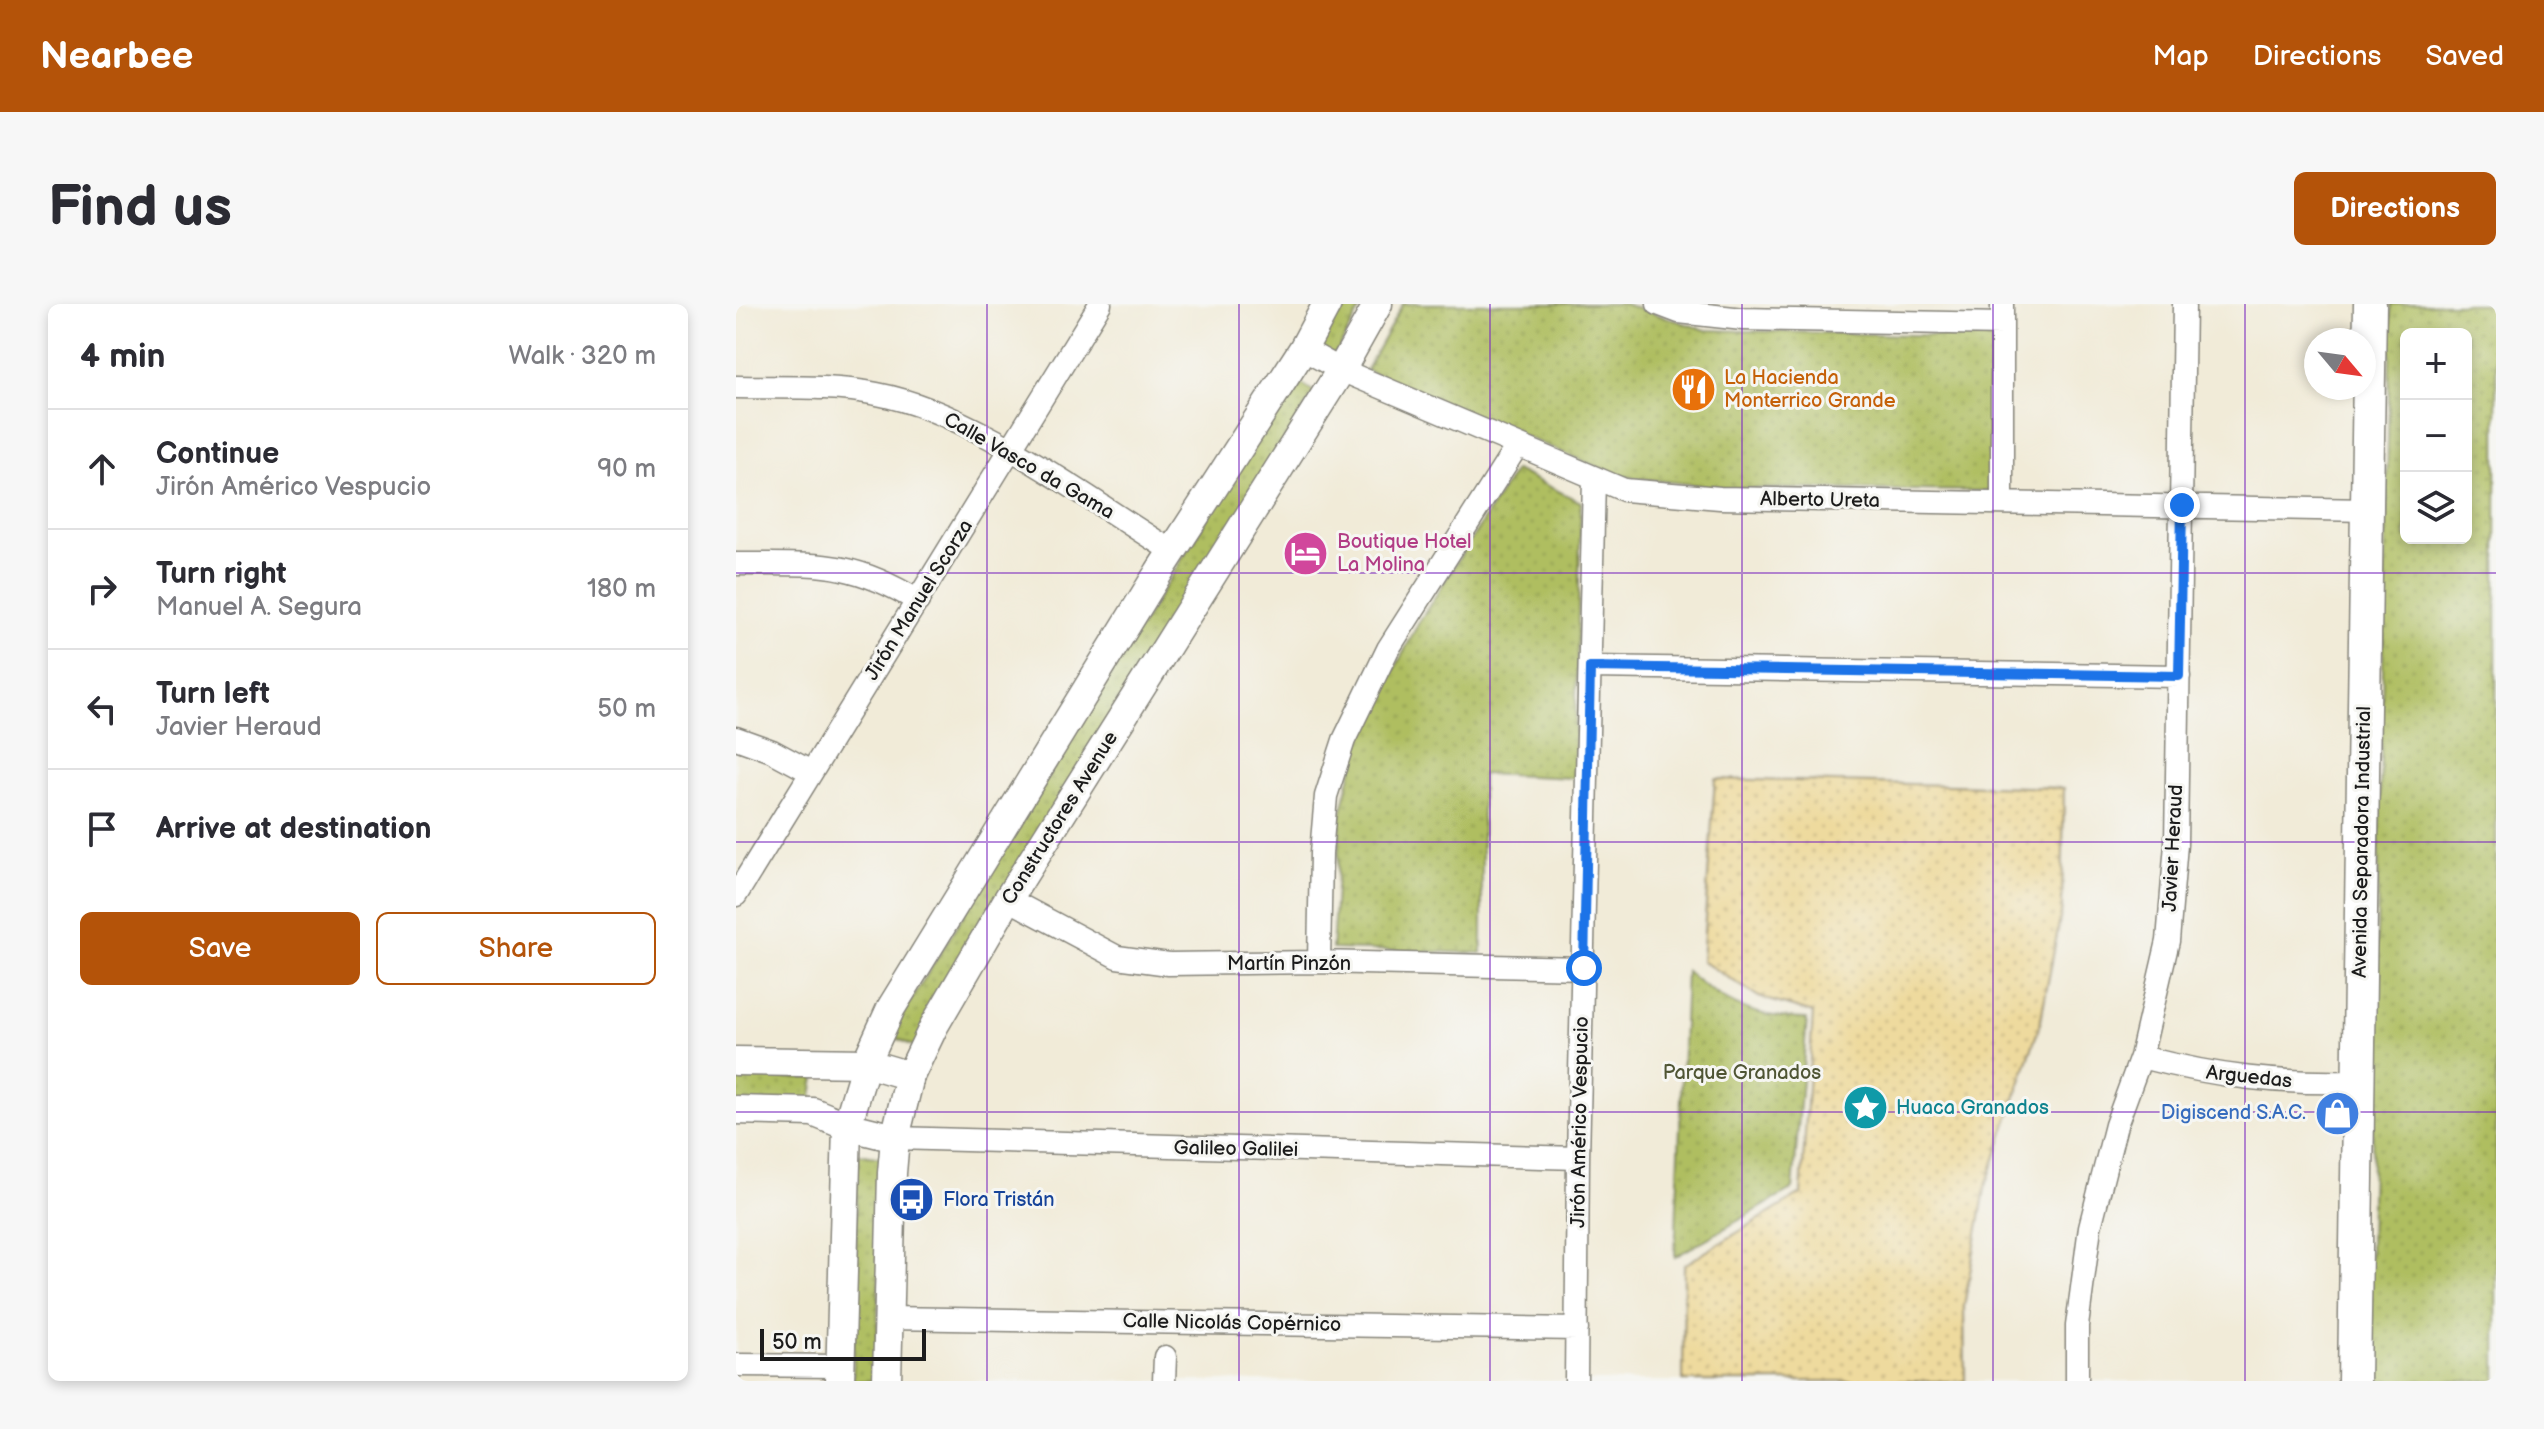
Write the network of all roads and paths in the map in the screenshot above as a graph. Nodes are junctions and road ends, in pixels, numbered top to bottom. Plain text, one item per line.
1 (1100, 304) edge
2 (1327, 304) edge
3 (1378, 304) edge
4 (1658, 304) edge
5 (2184, 304) edge
6 (2370, 304) edge
7 (2002, 314) edge
8 (1303, 349) junction
9 (1341, 370) junction
10 (736, 387) edge
11 (1517, 446) junction
12 (1011, 451) junction
13 (1594, 479) junction
14 (2002, 502) junction
15 (2182, 505) junction
16 (2367, 510) junction
17 (1172, 551) junction
18 (736, 564) edge
19 (918, 601) junction
20 (1590, 667) junction
21 (2179, 676) junction
22 (736, 738) edge
23 (811, 772) junction
24 (736, 895) edge
25 (1008, 899) junction
26 (1319, 962) junction
27 (1584, 968) junction
28 (2141, 1057) junction
29 (736, 1061) edge
30 (866, 1063) junction
31 (910, 1076) junction
32 (2358, 1082) junction
33 (736, 1110) edge
34 (847, 1126) junction
35 (895, 1138) junction
36 (1578, 1158) junction
37 (888, 1318) junction
38 (1577, 1329) junction
39 (1165, 1357) dead end
40 (736, 1365) edge
41 (840, 1374) edge
42 (887, 1381) edge
43 (1164, 1381) edge
44 (1576, 1381) edge
45 (2077, 1381) edge
46 (2354, 1381) edge

1 - 12 street, Jirón Manuel Scorza
2 - 8 street
3 - 9 street, Constructores Avenue
4 - 7 street
5 - 15 street, Javier Heraud
6 - 16 main road, Avenida Separadora Industrial
7 - 14 street
8 - 9 street, Alberto Ureta
8 - 17 street
9 - 11 street, Alberto Ureta
9 - 25 street, Constructores Avenue
10 - 12 street, Calle Vasco da Gama
11 - 13 street, Alberto Ureta
11 - 26 street
12 - 17 street, Calle Vasco da Gama
12 - 19 street, Jirón Manuel Scorza
13 - 14 street, Alberto Ureta
13 - 20 street, Jirón Américo Vespucio
14 - 15 street, Alberto Ureta
15 - 16 street, Alberto Ureta
15 - 21 street, Javier Heraud
16 - 32 main road, Avenida Separadora Industrial
17 - 30 street
18 - 19 street
19 - 23 street, Jirón Manuel Scorza
20 - 21 street
20 - 27 street, Jirón Américo Vespucio
21 - 28 street, Javier Heraud
22 - 23 street
23 - 24 street, Jirón Manuel Scorza
25 - 26 street, Martín Pinzón
25 - 31 street, Constructores Avenue
26 - 27 street, Martín Pinzón
27 - 36 street, Jirón Américo Vespucio
28 - 32 street, Arguedas
28 - 45 street, Javier Heraud
29 - 30 street
30 - 31 street
30 - 34 street
31 - 35 street, Constructores Avenue
32 - 46 main road, Avenida Separadora Industrial
33 - 34 street
34 - 35 street
34 - 41 street
35 - 36 street, Galileo Galilei
35 - 37 street, Constructores Avenue
36 - 38 street, Jirón Américo Vespucio
37 - 38 street, Calle Nicolás Copérnico
37 - 42 street, Constructores Avenue
38 - 44 street, Jirón Américo Vespucio
39 - 43 street
40 - 41 street

